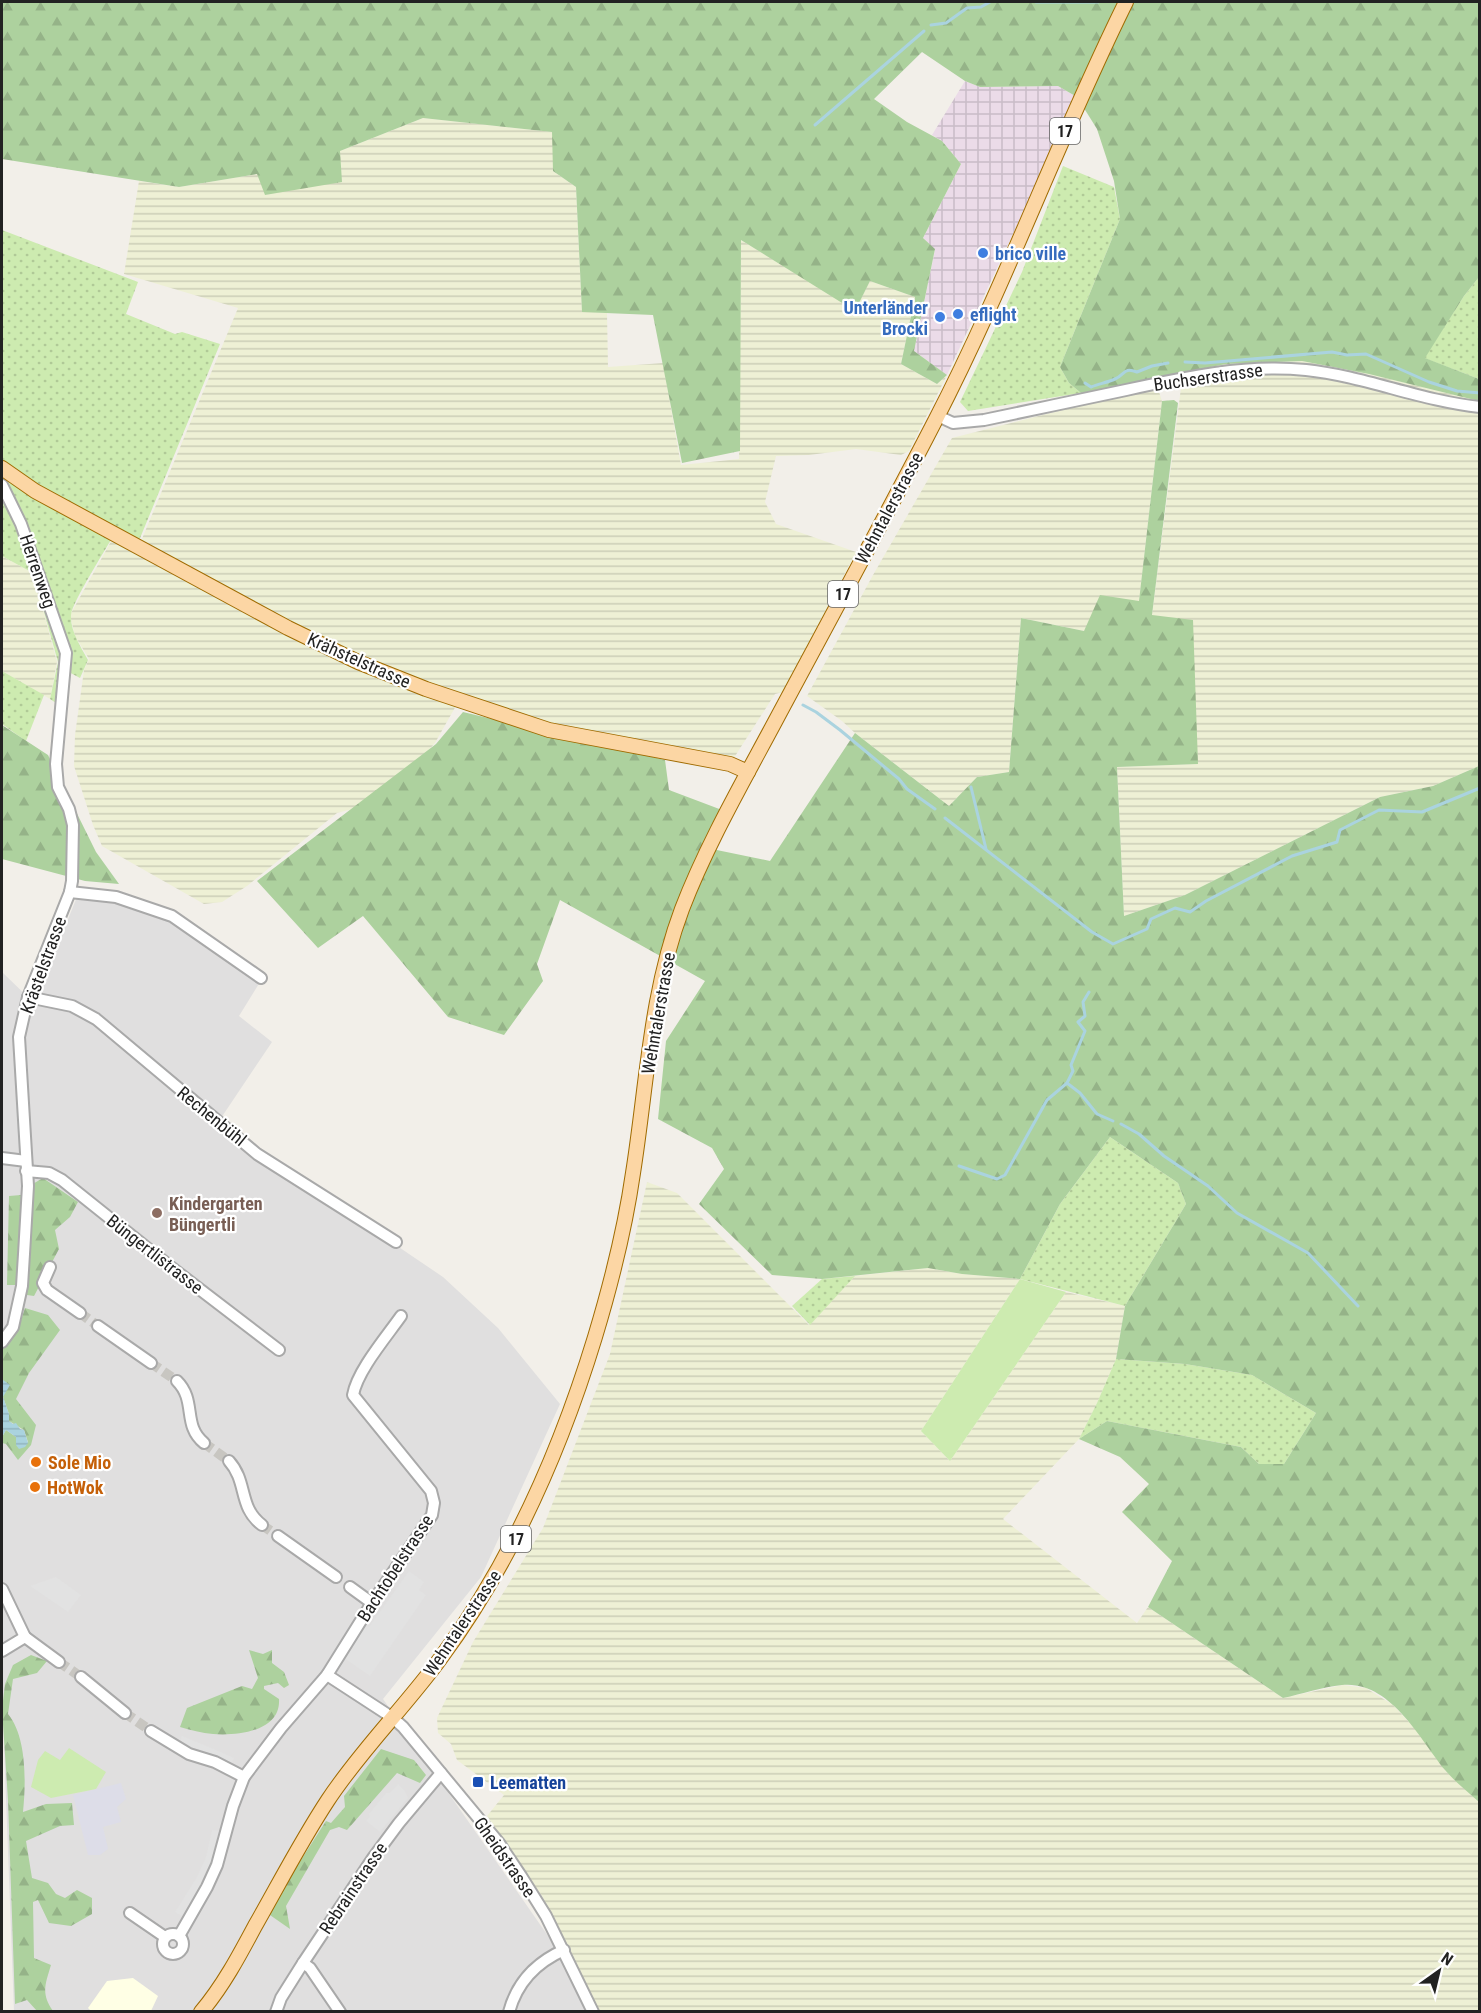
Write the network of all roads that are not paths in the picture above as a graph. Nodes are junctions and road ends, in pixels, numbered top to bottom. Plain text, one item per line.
1 (1126, 2) edge
2 (1479, 407) edge
3 (938, 416) junction
4 (2, 468) edge
5 (2, 485) edge
6 (66, 660) joint
7 (748, 772) junction
8 (70, 892) junction
9 (261, 978) dead end
10 (28, 997) junction
11 (2, 1158) edge
12 (26, 1166) junction
13 (396, 1242) dead end
14 (50, 1267) dead end
15 (80, 1313) tunnel mouth
16 (401, 1316) dead end
17 (98, 1326) tunnel mouth
18 (2, 1342) edge
19 (279, 1350) dead end
20 (151, 1363) tunnel mouth
21 (177, 1381) tunnel mouth
22 (204, 1443) tunnel mouth
23 (229, 1461) tunnel mouth
24 (262, 1524) tunnel mouth
25 (278, 1536) tunnel mouth
26 (336, 1577) dead end
27 (350, 1587) dead end
28 (2, 1589) edge
29 (372, 1603) junction
30 (25, 1637) junction
31 (2, 1651) edge
32 (59, 1662) tunnel mouth
33 (327, 1675) junction
34 (81, 1677) tunnel mouth
35 (125, 1713) tunnel mouth
36 (393, 1718) junction
37 (152, 1731) tunnel mouth
38 (441, 1773) junction
39 (243, 1777) junction
40 (130, 1913) dead end
41 (179, 1936) junction
42 (165, 1937) junction
43 (564, 1950) junction
44 (303, 1963) junction
45 (201, 2012) edge
46 (276, 2012) edge
47 (340, 2012) edge
48 (509, 2012) edge
49 (593, 2012) edge

1 - 3 main road, Wehntalerstrasse / 17
2 - 3 street, Buchserstrasse
3 - 7 main road, Wehntalerstrasse / 17
4 - 7 main road, Krähstelstrasse
5 - 6 street, Herrenweg
6 - 8 street, Krästelstrasse
7 - 36 main road, Wehntalerstrasse / 17
8 - 9 street
8 - 10 street, Krästelstrasse
10 - 12 street, Krästelstrasse
10 - 13 street, Rechenbühl
11 - 12 street, Büngertlistrasse
12 - 18 street, Krästelstrasse
12 - 19 street, Büngertlistrasse
14 - 15 street
16 - 29 street, Bachtobelstrasse
17 - 20 street
21 - 22 street
23 - 24 street
25 - 26 street
27 - 29 street
28 - 30 street
29 - 33 street, Bachtobelstrasse
30 - 31 street
30 - 32 street
33 - 36 street
33 - 39 street, Bachtobelstrasse
34 - 35 street
36 - 38 street, Gheidstrasse
36 - 45 main road, Wehntalerstrasse / 17
37 - 39 street
38 - 43 street, Gheidstrasse
38 - 44 street, Rebrainstrasse
39 - 41 street, Bachtobelstrasse
40 - 42 street
41 - 42 street
41 - 42 street, Bachtobelstrasse
43 - 48 street
43 - 49 street, Gheidstrasse
44 - 46 street, Rebrainstrasse
44 - 47 street

